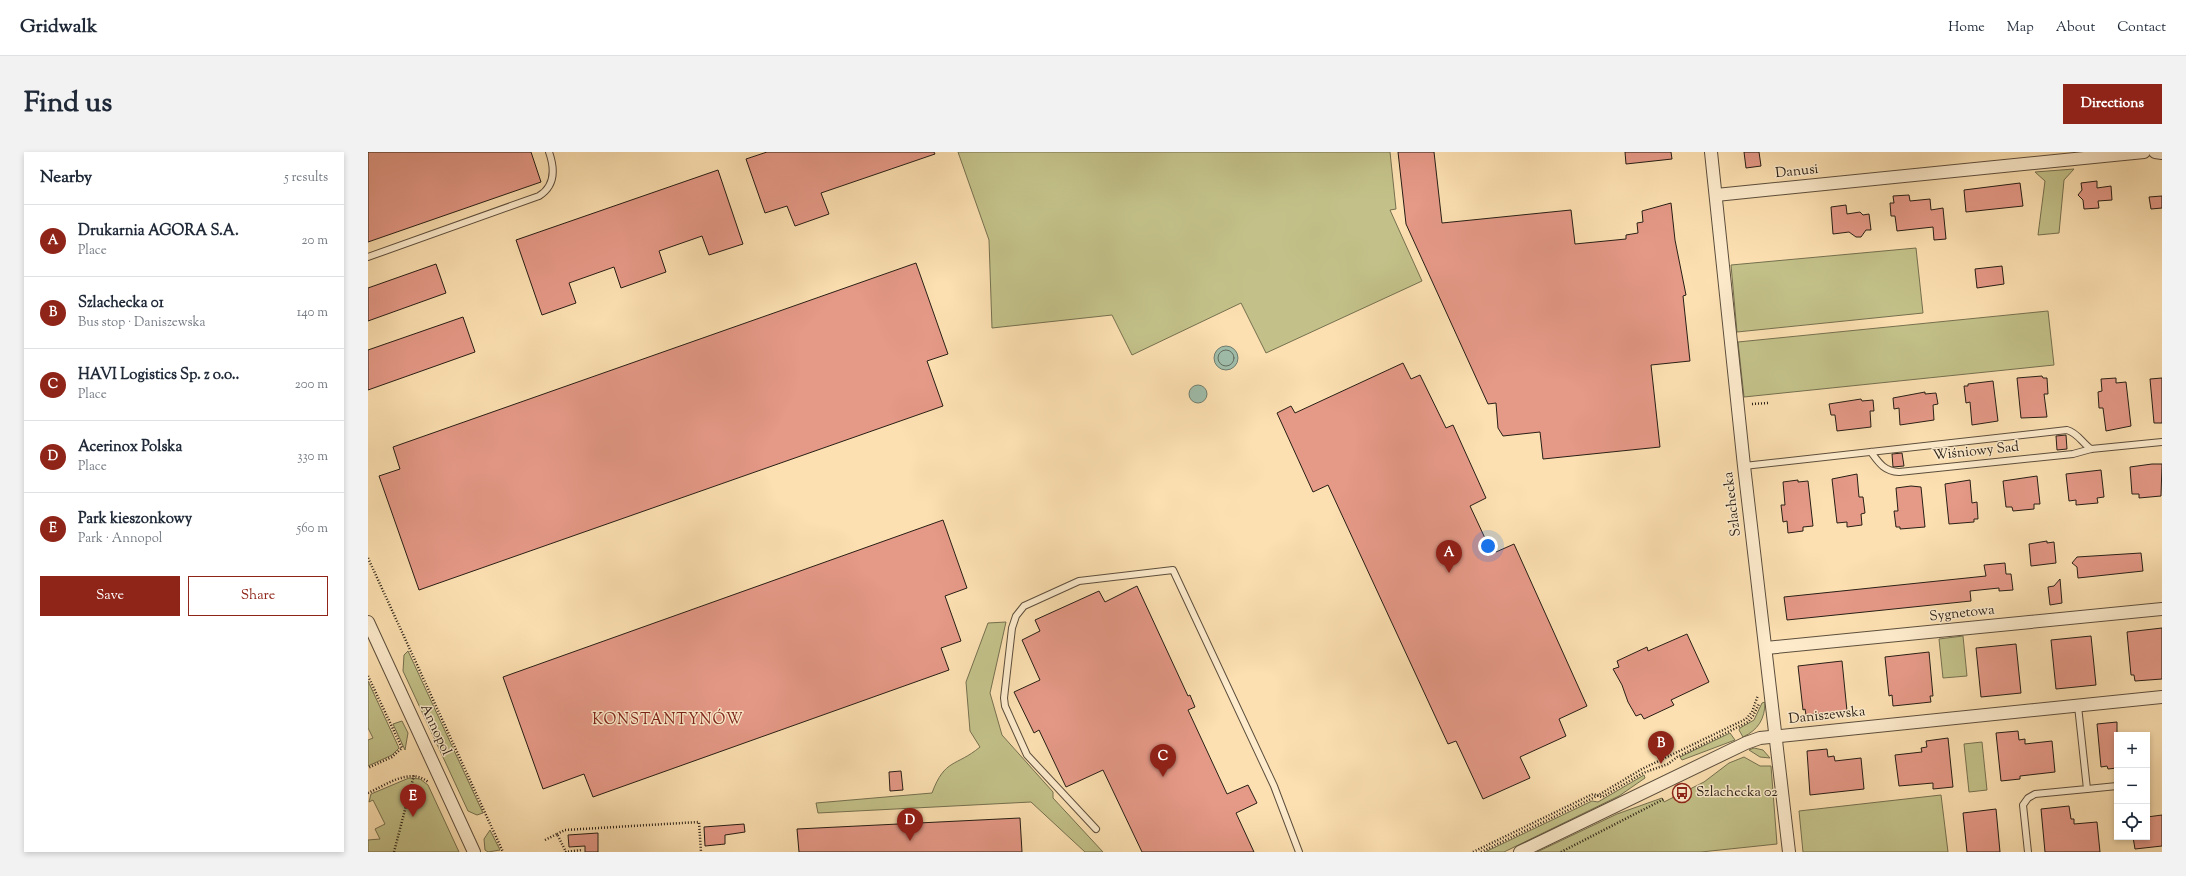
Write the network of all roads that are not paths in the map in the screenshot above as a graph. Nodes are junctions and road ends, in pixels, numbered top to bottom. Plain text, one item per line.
1 (549, 152) edge
2 (1711, 152) edge
3 (2144, 152) edge
4 (2155, 152) edge
5 (2162, 153) edge
6 (1716, 195) junction
7 (368, 257) edge
8 (2162, 442) edge
9 (2091, 449) junction
10 (1871, 452) junction
11 (1744, 466) junction
12 (2162, 610) edge
13 (368, 622) edge
14 (1766, 648) junction
15 (2162, 697) edge
16 (2078, 706) junction
17 (1775, 736) junction
18 (2114, 786) edge
19 (2086, 789) junction
20 (1096, 829) dead end
21 (474, 852) edge
22 (1299, 852) edge
23 (1520, 852) edge
24 (1789, 852) edge
25 (2028, 852) edge

1 - 7 lane
2 - 6 street, Szlachecka
3 - 6 street, Danusi
4 - 5 street
6 - 11 street, Szlachecka
8 - 9 lane, Wiśniowy Sad
9 - 10 lane, Wiśniowy Sad
9 - 10 lane, Wiśniowy Sad
10 - 11 lane, Wiśniowy Sad
11 - 14 street, Szlachecka
12 - 14 street, Sygnetowa
13 - 21 street, Annopol
14 - 17 street, Szlachecka
15 - 16 street, Daniszewska
16 - 17 street, Daniszewska
16 - 19 lane
17 - 23 street, Daniszewska
17 - 24 street, Szlachecka
18 - 19 lane
19 - 25 lane
20 - 22 lane

